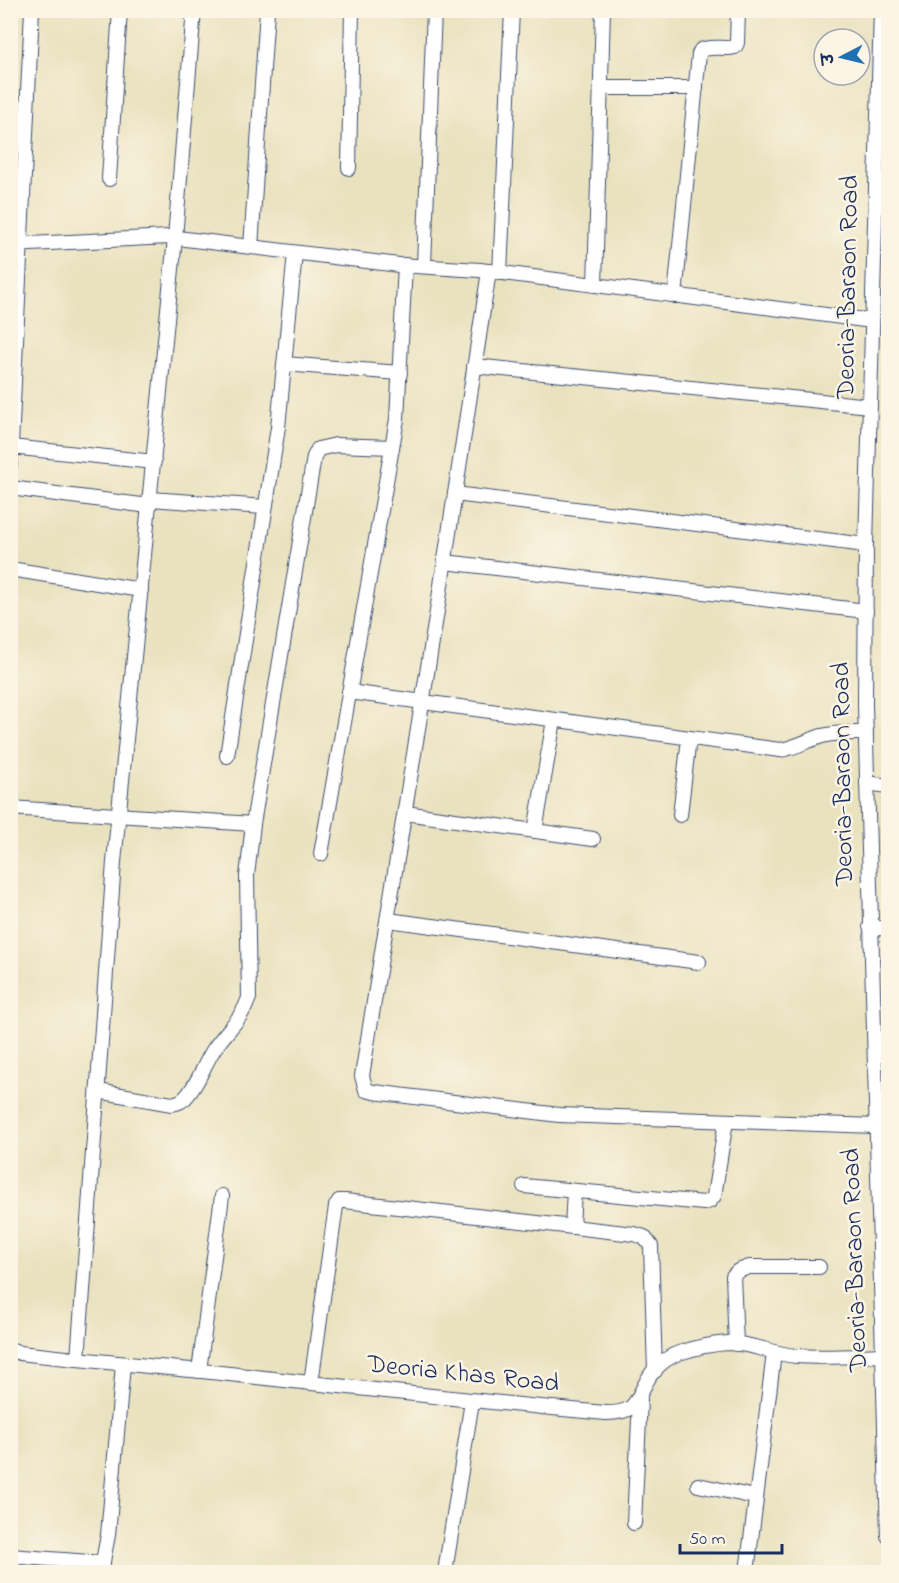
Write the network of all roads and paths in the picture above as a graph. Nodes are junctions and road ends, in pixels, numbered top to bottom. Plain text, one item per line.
1 (32, 10) edge
2 (120, 10) edge
3 (194, 10) edge
4 (267, 10) edge
5 (352, 10) edge
6 (434, 10) edge
7 (512, 10) edge
8 (603, 10) edge
9 (738, 10) edge
10 (881, 10) edge
11 (601, 88) junction
12 (696, 88) junction
13 (350, 168) dead end
14 (109, 179) dead end
15 (874, 231) junction
16 (888, 232) edge
17 (175, 238) junction
18 (16, 245) edge
19 (251, 247) junction
20 (295, 253) junction
21 (405, 266) junction
22 (424, 266) junction
23 (494, 272) junction
24 (595, 285) junction
25 (675, 296) junction
26 (872, 321) junction
27 (284, 364) junction
28 (474, 366) junction
29 (400, 373) junction
30 (870, 406) junction
31 (11, 447) edge
32 (392, 447) junction
33 (154, 462) junction
34 (10, 465) edge
35 (10, 488) edge
36 (455, 494) junction
37 (150, 503) junction
38 (265, 507) junction
39 (866, 545) junction
40 (445, 562) junction
41 (10, 569) edge
42 (141, 590) junction
43 (866, 611) junction
44 (349, 692) junction
45 (423, 703) junction
46 (554, 720) junction
47 (866, 733) junction
48 (690, 738) junction
49 (227, 756) dead end
50 (867, 783) junction
51 (888, 786) edge
52 (10, 808) edge
53 (405, 813) junction
54 (119, 814) junction
55 (680, 815) dead end
56 (253, 824) junction
57 (535, 831) junction
58 (593, 839) dead end
59 (321, 854) dead end
60 (388, 920) junction
61 (870, 927) junction
62 (888, 929) edge
63 (699, 962) dead end
64 (874, 1044) junction
65 (888, 1048) edge
66 (98, 1091) junction
67 (726, 1121) junction
68 (876, 1126) junction
69 (524, 1186) dead end
70 (574, 1191) junction
71 (222, 1196) dead end
72 (884, 1215) edge
73 (572, 1227) junction
74 (819, 1267) dead end
75 (736, 1344) junction
76 (10, 1349) edge
77 (774, 1353) junction
78 (78, 1359) junction
79 (123, 1365) junction
80 (885, 1365) edge
81 (199, 1371) junction
82 (655, 1371) junction
83 (311, 1383) junction
84 (640, 1399) junction
85 (472, 1401) junction
86 (698, 1485) dead end
87 (888, 1495) edge
88 (755, 1497) junction
89 (634, 1523) dead end
90 (888, 1536) edge
91 (10, 1556) edge
92 (102, 1568) edge
93 (445, 1572) edge
94 (747, 1572) edge

1 - 18 street
2 - 14 street
3 - 17 street
4 - 19 street
5 - 13 street
6 - 22 street
7 - 23 street
8 - 11 street
9 - 12 street
10 - 15 street, Deoria-Baraon Road
11 - 12 street
11 - 24 street
12 - 25 street
15 - 16 street
15 - 26 street, Deoria-Baraon Road
17 - 18 street
17 - 19 street
17 - 33 street
18 - 31 street
19 - 20 street
20 - 21 street
20 - 27 street
21 - 22 street
21 - 29 street
22 - 23 street
23 - 24 street
23 - 28 street
24 - 25 street
25 - 26 street
26 - 30 street, Deoria-Baraon Road
27 - 29 street
27 - 38 street
28 - 30 street
28 - 36 street
29 - 32 street
30 - 39 street, Deoria-Baraon Road
31 - 33 street
31 - 34 street
32 - 44 street
32 - 56 street
33 - 37 street
35 - 37 street
36 - 39 street
36 - 40 street
37 - 38 street
37 - 42 street
38 - 49 street
39 - 43 street, Deoria-Baraon Road
40 - 43 street
40 - 45 street
41 - 42 street
42 - 54 street
43 - 47 street, Deoria-Baraon Road
44 - 45 street
44 - 59 street
45 - 46 street
45 - 53 street
46 - 48 street
46 - 57 street
47 - 48 street
47 - 50 street, Deoria-Baraon Road
48 - 55 street
50 - 51 street
50 - 61 street, Deoria-Baraon Road
52 - 54 street
53 - 57 street
53 - 60 street
54 - 56 street
54 - 66 street
56 - 66 street
57 - 58 street
60 - 63 street
60 - 67 street
61 - 62 street
61 - 64 street, Deoria-Baraon Road
64 - 65 street
64 - 68 street, Deoria-Baraon Road
66 - 78 street
67 - 68 street
67 - 70 street
68 - 72 street, Deoria-Baraon Road
69 - 70 street
70 - 73 street
71 - 81 street
72 - 80 street, Deoria-Baraon Road
73 - 82 street
73 - 83 street
74 - 75 street
75 - 77 street
75 - 82 street
76 - 78 street, Deoria Khas Road
77 - 80 street
77 - 88 street
78 - 79 street, Deoria Khas Road
79 - 81 street, Deoria Khas Road
79 - 92 street
80 - 87 street, Deoria-Baraon Road
81 - 83 street, Deoria Khas Road
82 - 84 street
83 - 85 street, Deoria Khas Road
84 - 85 street, Deoria Khas Road
84 - 89 street
85 - 93 street
86 - 88 street
87 - 90 street, Deoria-Baraon Road
88 - 94 street
91 - 92 street

